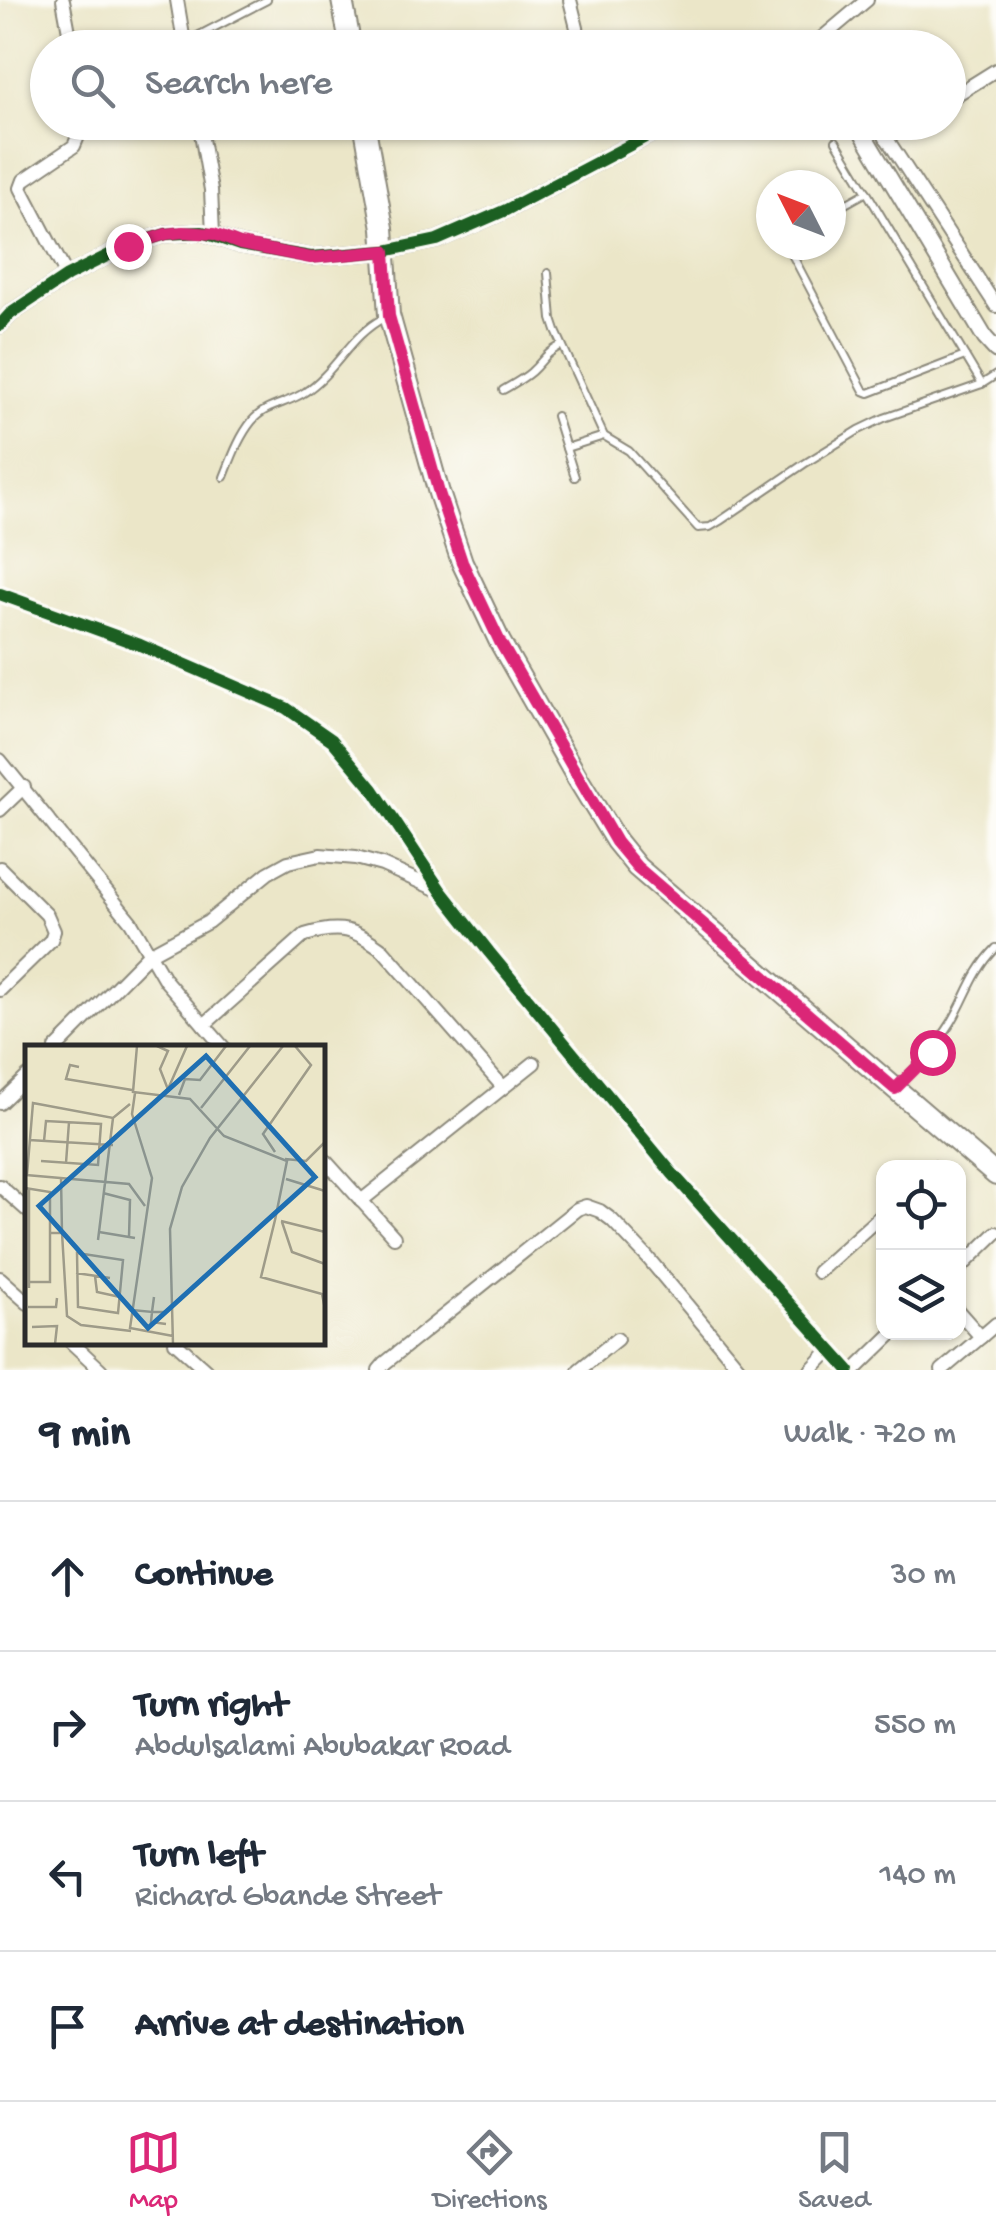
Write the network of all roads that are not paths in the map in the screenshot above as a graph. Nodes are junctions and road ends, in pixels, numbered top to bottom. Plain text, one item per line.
1 (63, 0) edge
2 (177, 0) edge
3 (267, 0) edge
4 (342, 0) edge
5 (570, 0) edge
6 (867, 0) edge
7 (69, 30) edge
8 (182, 30) edge
9 (212, 30) edge
10 (347, 30) edge
11 (578, 30) edge
12 (835, 30) edge
13 (996, 70) edge
14 (966, 89) edge
15 (76, 140) edge
16 (203, 140) edge
17 (367, 140) edge
18 (639, 140) edge
19 (867, 140) edge
20 (887, 140) edge
21 (836, 141) dead end
22 (867, 192) junction
23 (846, 204) edge
24 (214, 234) junction
25 (385, 251) junction
26 (795, 260) edge
27 (548, 272) dead end
28 (67, 276) junction
29 (996, 306) edge
30 (3, 316) edge
31 (389, 316) junction
32 (562, 344) junction
33 (996, 350) edge
34 (965, 356) junction
35 (996, 376) edge
36 (982, 384) junction
37 (503, 390) dead end
38 (556, 416) dead end
39 (604, 436) junction
40 (566, 448) junction
41 (224, 477) dead end
42 (575, 477) dead end
43 (0, 594) edge
44 (0, 760) edge
45 (24, 788) junction
46 (0, 810) edge
47 (0, 868) edge
48 (441, 891) junction
49 (996, 948) edge
50 (149, 954) junction
51 (0, 990) edge
52 (204, 1025) junction
53 (59, 1045) edge
54 (221, 1045) edge
55 (534, 1063) dead end
56 (25, 1079) edge
57 (503, 1087) junction
58 (895, 1089) junction
59 (0, 1104) edge
60 (325, 1160) edge
61 (996, 1175) edge
62 (0, 1186) edge
63 (361, 1200) junction
64 (25, 1208) edge
65 (876, 1224) edge
66 (996, 1233) edge
67 (394, 1237) dead end
68 (966, 1262) edge
69 (818, 1272) dead end
70 (0, 1278) edge
71 (25, 1301) edge
72 (966, 1320) edge
73 (996, 1324) edge
74 (981, 1337) junction
75 (616, 1339) dead end
76 (885, 1340) edge
77 (73, 1345) edge
78 (178, 1345) edge
79 (831, 1349) junction
80 (101, 1370) edge
81 (206, 1370) edge
82 (379, 1370) edge
83 (579, 1370) edge
84 (742, 1370) edge
85 (811, 1370) edge
86 (852, 1370) edge
87 (942, 1370) edge

1 - 7 street
2 - 8 street
3 - 9 lane
4 - 10 main road
5 - 11 street
6 - 12 street
13 - 14 street
15 - 28 street
16 - 24 street
17 - 25 main road
18 - 25 street
19 - 33 street
20 - 29 street
21 - 22 lane
22 - 23 lane
22 - 34 lane
24 - 25 street
24 - 28 street
25 - 31 main road
26 - 34 lane
27 - 32 lane
28 - 30 street
31 - 41 lane
31 - 58 main road
32 - 37 lane
32 - 39 lane
34 - 36 lane
35 - 36 lane
36 - 39 lane
38 - 40 lane
39 - 40 lane
40 - 42 lane
43 - 48 street
44 - 45 street
45 - 46 street
45 - 50 street
47 - 51 street
48 - 50 street
48 - 79 street
49 - 58 lane
50 - 52 street
50 - 53 street
52 - 54 street
52 - 57 street
55 - 57 street
56 - 59 street
57 - 63 street
58 - 61 main road
60 - 63 street
62 - 64 street
63 - 67 street
65 - 69 street
66 - 68 street
70 - 71 street
72 - 74 street
73 - 74 street
74 - 87 street
75 - 83 street
76 - 86 street
77 - 80 street
78 - 81 street
79 - 85 street
79 - 86 street
82 - 84 street

